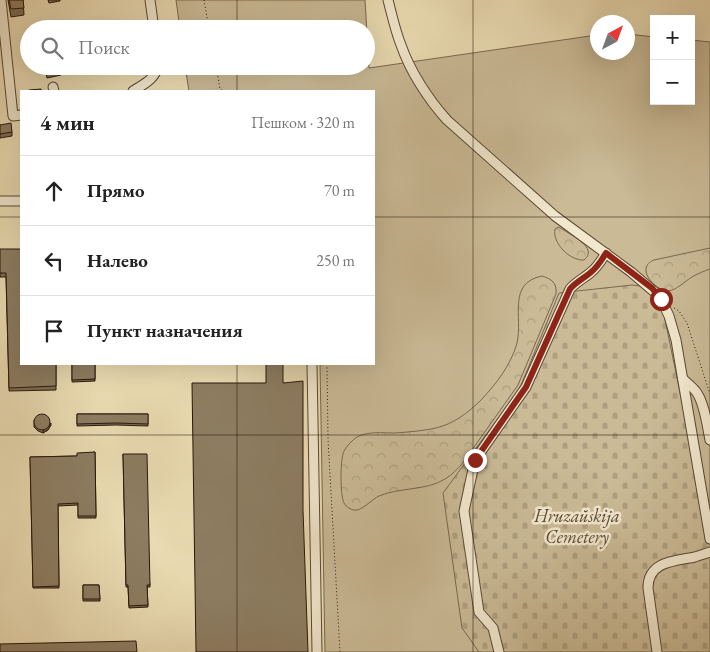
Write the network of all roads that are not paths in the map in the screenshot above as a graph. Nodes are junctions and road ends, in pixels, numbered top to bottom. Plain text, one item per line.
1 (1, 0) edge
2 (150, 0) edge
3 (388, 0) edge
4 (153, 20) edge
5 (154, 75) edge
6 (135, 90) edge
7 (20, 115) edge
8 (20, 200) edge
9 (0, 201) edge
10 (606, 253) junction
11 (312, 365) edge
12 (683, 379) junction
13 (710, 440) edge
14 (710, 539) edge
15 (710, 552) edge
16 (317, 652) edge
17 (499, 652) edge
18 (658, 652) edge

1 - 7 street
2 - 4 street
3 - 10 street
5 - 6 street
8 - 9 street
10 - 12 street
10 - 17 street
11 - 16 street
12 - 13 street
12 - 14 street
15 - 18 street

